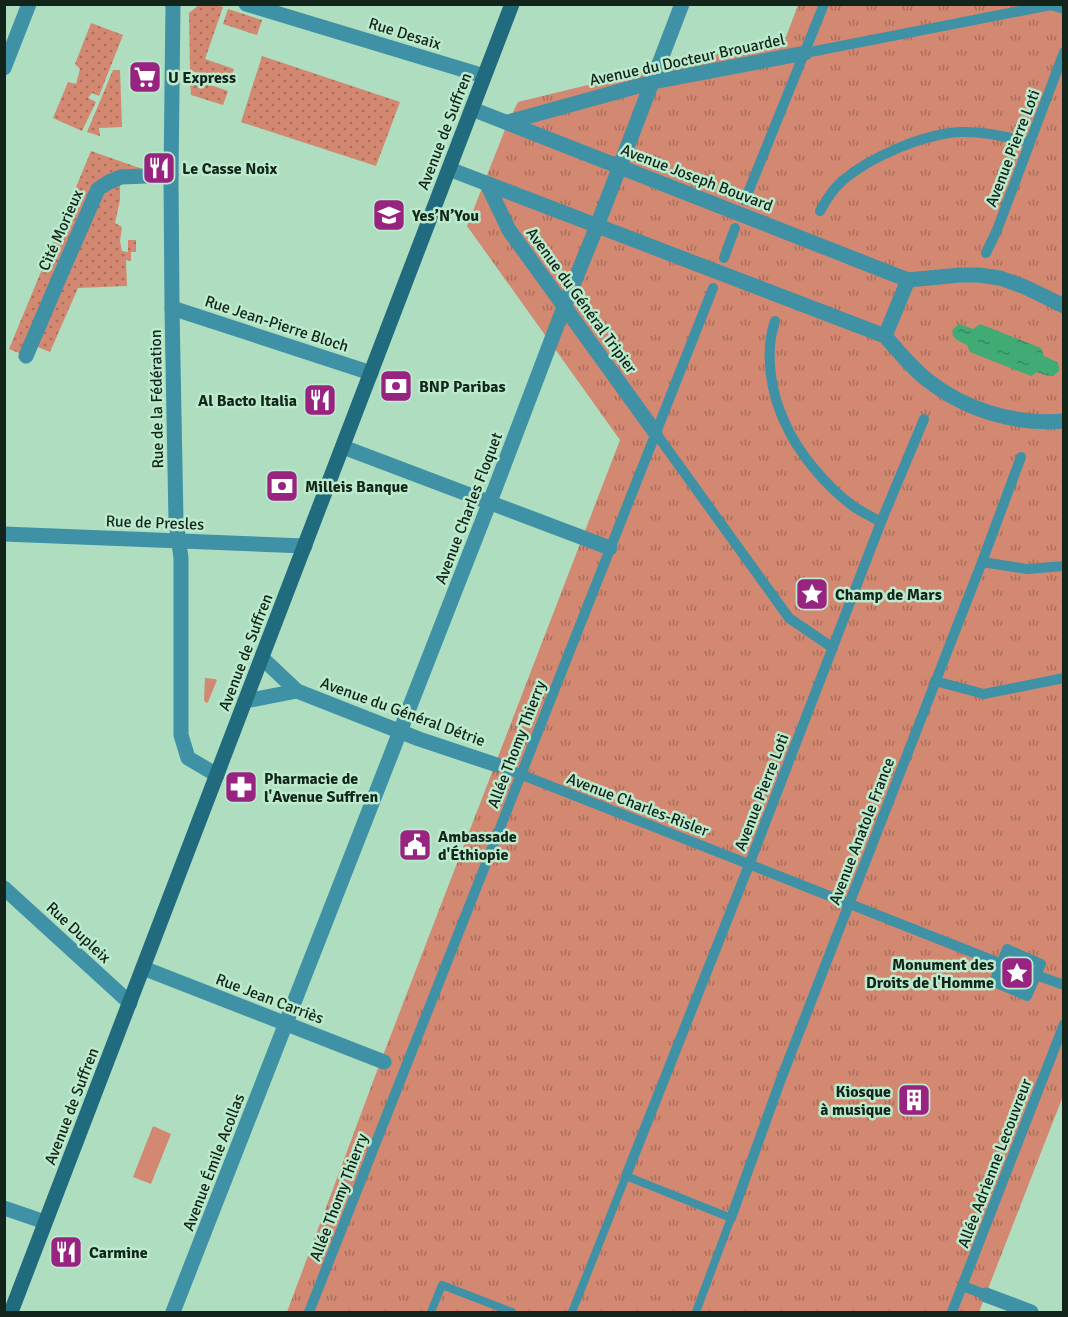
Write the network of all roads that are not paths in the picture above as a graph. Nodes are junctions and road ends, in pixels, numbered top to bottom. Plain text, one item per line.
1 (29, 4) edge
2 (173, 4) edge
3 (246, 4) edge
4 (512, 4) edge
5 (682, 4) edge
6 (824, 4) edge
7 (279, 9) edge
8 (1064, 9) edge
9 (1064, 52) edge
10 (805, 53) junction
11 (4, 68) edge
12 (484, 76) junction
13 (653, 82) junction
14 (472, 108) junction
15 (508, 122) junction
16 (1029, 142) junction
17 (620, 167) junction
18 (448, 169) junction
19 (171, 175) junction
20 (487, 184) junction
21 (745, 200) dead end
22 (820, 211) dead end
23 (597, 226) junction
24 (735, 228) dead end
25 (986, 253) dead end
26 (724, 258) dead end
27 (908, 280) junction
28 (713, 288) dead end
29 (1064, 306) edge
30 (564, 307) junction
31 (172, 308) junction
32 (774, 321) dead end
33 (885, 336) junction
34 (26, 356) dead end
35 (371, 373) junction
36 (924, 419) dead end
37 (1064, 422) edge
38 (655, 432) junction
39 (343, 447) junction
40 (1021, 457) dead end
41 (490, 502) junction
42 (881, 522) junction
43 (4, 534) edge
44 (180, 541) junction
45 (305, 546) junction
46 (610, 548) junction
47 (982, 562) junction
48 (1064, 566) edge
49 (833, 648) junction
50 (262, 658) junction
51 (1064, 678) edge
52 (284, 679) junction
53 (935, 681) junction
54 (297, 691) junction
55 (278, 694) junction
56 (245, 701) junction
57 (400, 731) junction
58 (497, 765) joint
59 (521, 775) junction
60 (217, 776) junction
61 (750, 864) junction
62 (4, 888) edge
63 (849, 904) junction
64 (1002, 964) junction
65 (143, 968) junction
66 (1036, 975) junction
67 (1064, 986) edge
68 (130, 1003) junction
69 (287, 1024) junction
70 (1064, 1024) edge
71 (384, 1062) dead end
72 (626, 1176) junction
73 (4, 1208) edge
74 (731, 1218) junction
75 (45, 1222) junction
76 (963, 1286) junction
77 (986, 1295) joint
78 (312, 1311) edge
79 (11, 1312) edge
80 (173, 1312) edge
81 (431, 1312) edge
82 (512, 1312) edge
83 (572, 1312) edge
84 (696, 1312) edge
85 (952, 1312) edge
86 (1031, 1312) edge

1 - 11 street
2 - 19 street, Rue de la Fédération
3 - 7 street, Rue Desaix
4 - 12 main road, Avenue de Suffren
5 - 13 street, Avenue Charles Floquet
6 - 10 street
7 - 12 street, Rue Desaix
8 - 10 street
9 - 16 street, Avenue Pierre Loti
10 - 13 street, Avenue du Docteur Brouardel
10 - 21 street
12 - 14 main road, Avenue de Suffren
13 - 15 street, Avenue du Docteur Brouardel
13 - 17 street, Avenue Charles Floquet
14 - 15 street, Avenue Joseph Bouvard
14 - 18 main road, Avenue de Suffren
15 - 17 street, Avenue Joseph Bouvard
16 - 22 street
16 - 25 street, Avenue Pierre Loti
17 - 23 street, Avenue Charles Floquet
17 - 27 street, Avenue Joseph Bouvard
18 - 20 street
18 - 35 main road, Avenue de Suffren
19 - 31 street, Rue de la Fédération
19 - 34 street, Cité Morieux
20 - 23 street
20 - 30 street, Avenue du Général Tripier
23 - 30 street, Avenue Charles Floquet
23 - 33 street
24 - 26 street
27 - 29 street
27 - 33 street
28 - 38 street, Allée Thomy Thierry
30 - 38 street, Avenue du Général Tripier
30 - 41 street, Avenue Charles Floquet
31 - 35 street, Rue Jean-Pierre Bloch
31 - 44 street, Rue de la Fédération
32 - 42 street
33 - 37 street
35 - 39 main road, Avenue de Suffren
36 - 42 street, Avenue Pierre Loti
38 - 46 street, Allée Thomy Thierry
38 - 49 street
39 - 41 street
39 - 45 main road, Avenue de Suffren
40 - 47 street, Avenue Anatole France
41 - 46 street
41 - 57 street, Avenue Charles Floquet
42 - 49 street, Avenue Pierre Loti
43 - 44 street, Rue de Presles
44 - 45 street, Rue de Presles
44 - 60 street, Rue de la Fédération
45 - 50 main road, Avenue de Suffren
46 - 59 street, Allée Thomy Thierry
47 - 48 street
47 - 53 street, Avenue Anatole France
49 - 61 street, Avenue Pierre Loti
50 - 52 street, Avenue du Général Détrie
50 - 56 main road, Avenue de Suffren
51 - 53 street
52 - 54 street, Avenue du Général Détrie
52 - 55 street
53 - 63 street, Avenue Anatole France
54 - 55 street, Avenue du Général Détrie
54 - 57 street, Avenue du Général Détrie
55 - 56 street, Avenue du Général Détrie
56 - 60 main road, Avenue de Suffren
57 - 58 street, Avenue du Général Détrie
57 - 69 street, Avenue Charles Floquet
58 - 59 street, Avenue Charles-Risler
59 - 61 street, Avenue Charles-Risler
59 - 78 street, Allée Thomy Thierry
60 - 65 main road, Avenue de Suffren
61 - 63 street, Avenue Charles-Risler
61 - 72 street, Avenue Pierre Loti
62 - 68 street, Rue Dupleix
63 - 64 street, Avenue Charles-Risler
63 - 74 street, Avenue Anatole France
64 - 66 street
64 - 66 street
65 - 68 main road, Avenue de Suffren
65 - 69 street, Rue Jean Carriès
66 - 67 street
68 - 75 main road, Avenue de Suffren
69 - 71 street, Rue Jean Carriès
69 - 80 street, Avenue Émile Acollas
70 - 76 street, Allée Adrienne Lecouvreur
72 - 74 lane
72 - 83 lane
73 - 75 street
74 - 84 lane
75 - 79 main road, Avenue de Suffren
76 - 77 street
76 - 85 street, Allée Adrienne Lecouvreur
77 - 86 street
81 - 82 lane

